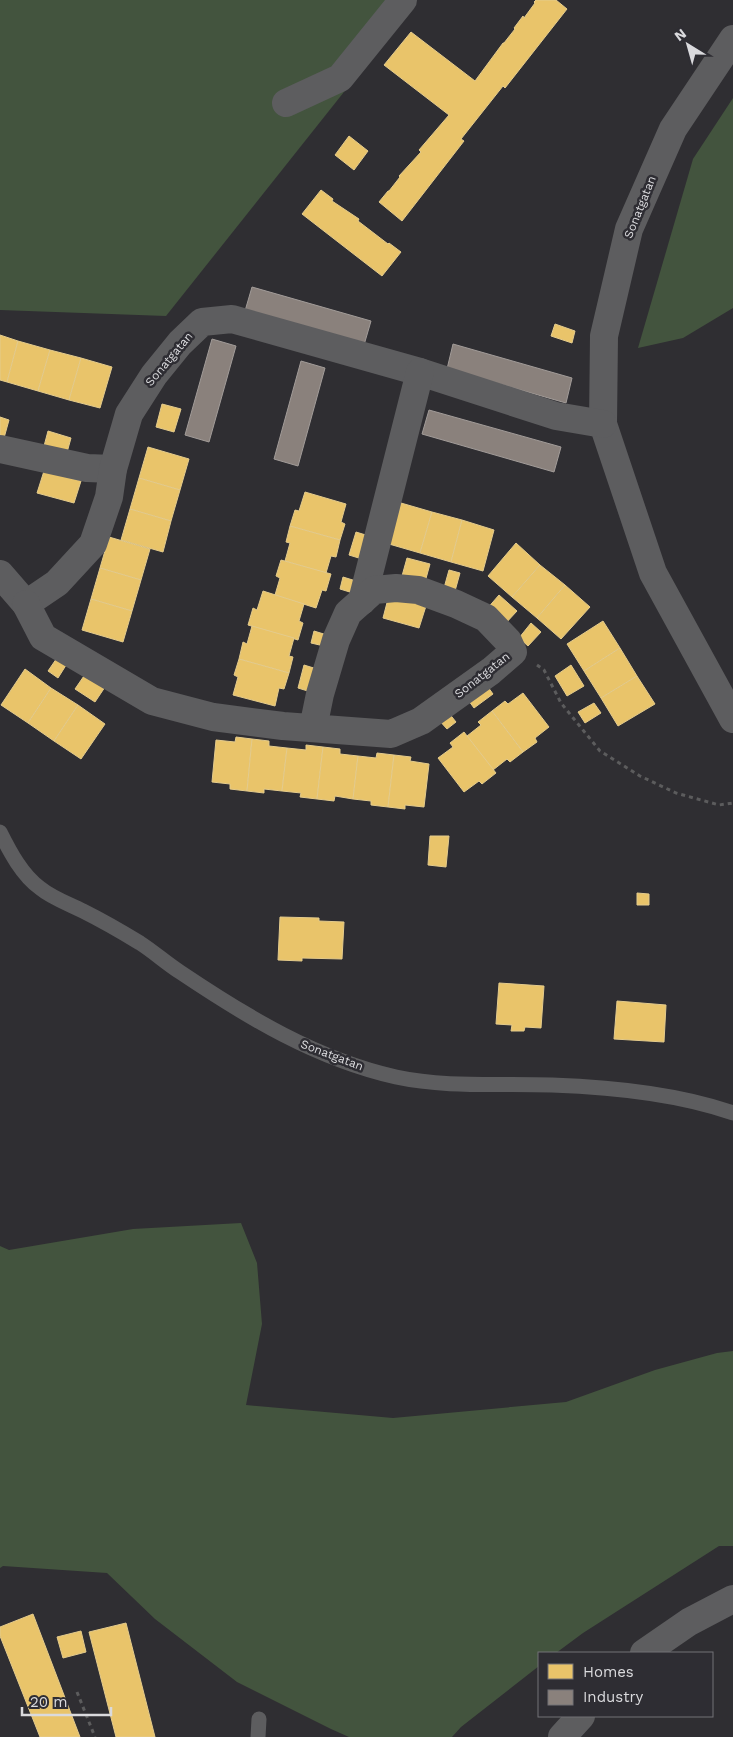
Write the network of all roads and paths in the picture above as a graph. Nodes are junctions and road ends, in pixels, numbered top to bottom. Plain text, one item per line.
1 (403, 0) edge
2 (733, 39) edge
3 (286, 103) dead end
4 (420, 372) junction
5 (603, 424) junction
6 (0, 449) edge
7 (113, 469) junction
8 (0, 574) edge
9 (362, 601) junction
10 (26, 604) junction
11 (513, 652) junction
12 (733, 719) edge
13 (313, 728) junction
14 (733, 803) edge
15 (0, 832) edge
16 (733, 1113) edge
17 (733, 1599) edge
18 (645, 1652) edge
19 (77, 1692) dead end
20 (259, 1718) dead end
21 (95, 1737) edge
22 (258, 1737) edge

1 - 3 street
2 - 5 street, Sonatgatan
4 - 5 street, Sonatgatan
4 - 7 street, Sonatgatan
4 - 9 street, Sonatgatan
5 - 12 street, Sonatgatan
6 - 7 street
7 - 10 street, Sonatgatan
8 - 10 street, Sonatgatan
9 - 11 street, Sonatgatan
9 - 13 street, Sonatgatan
10 - 13 street, Sonatgatan
11 - 13 street, Sonatgatan
11 - 14 path
15 - 16 lane, Sonatgatan
17 - 18 street
19 - 21 path
20 - 22 lane

